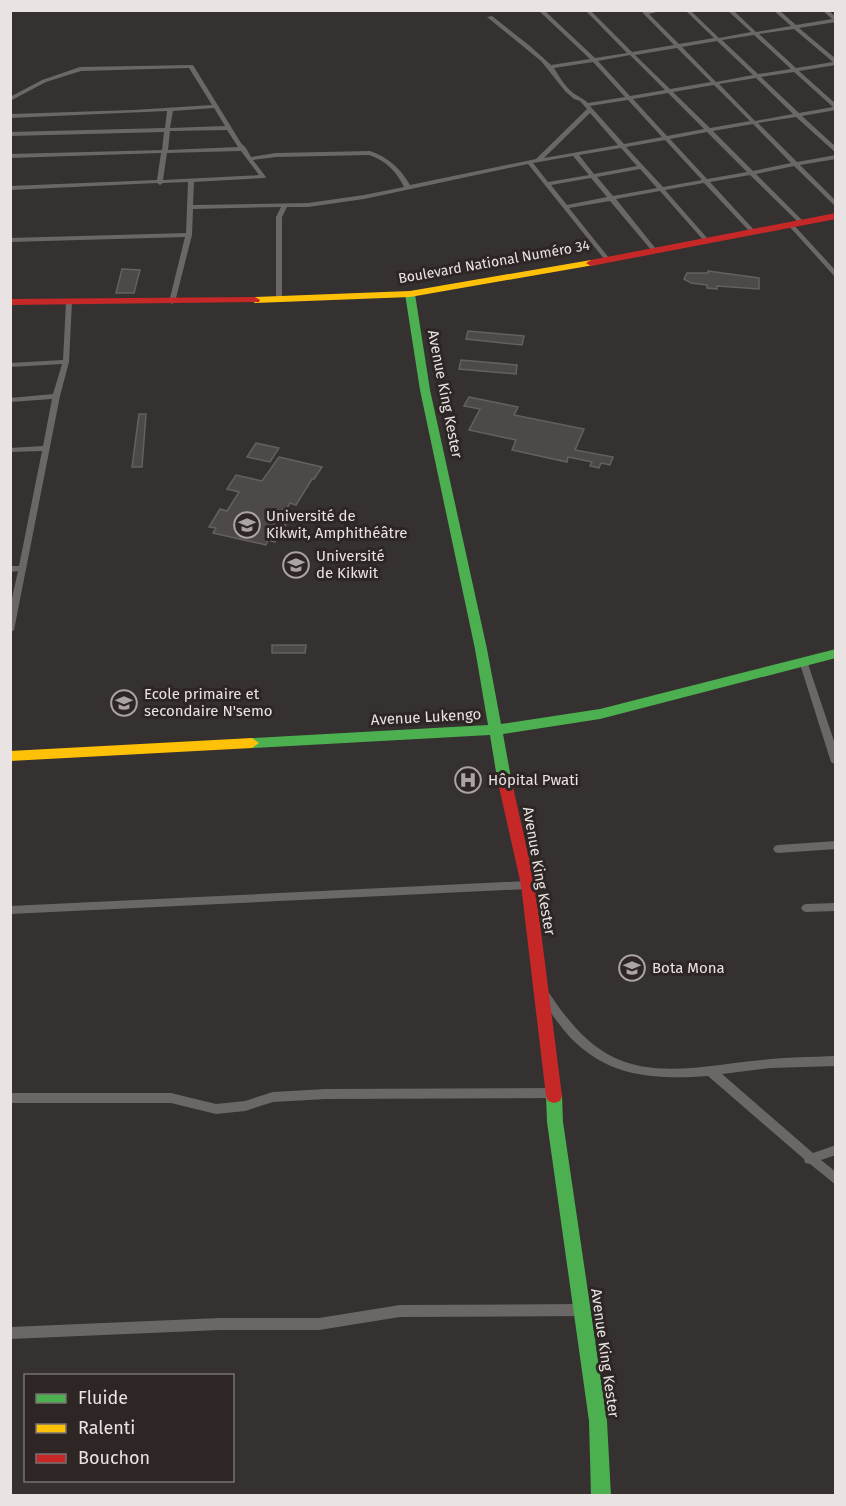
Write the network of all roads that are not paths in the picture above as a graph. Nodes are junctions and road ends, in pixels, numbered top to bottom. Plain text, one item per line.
1 (540, 10) edge
2 (587, 10) edge
3 (662, 10) edge
4 (687, 10) edge
5 (729, 10) edge
6 (775, 10) edge
7 (824, 10) edge
8 (644, 12) edge
9 (490, 17) dead end
10 (836, 20) edge
11 (794, 27) junction
12 (754, 33) junction
13 (717, 39) junction
14 (676, 46) junction
15 (632, 53) junction
16 (594, 60) junction
17 (836, 62) edge
18 (550, 67) junction
19 (794, 69) junction
20 (756, 75) junction
21 (712, 83) junction
22 (669, 90) junction
23 (630, 97) junction
24 (10, 99) edge
25 (216, 106) junction
26 (836, 107) edge
27 (588, 108) junction
28 (170, 110) junction
29 (797, 115) junction
30 (10, 116) edge
31 (752, 122) junction
32 (230, 128) junction
33 (168, 130) junction
34 (708, 131) junction
35 (10, 134) edge
36 (667, 137) junction
37 (620, 145) junction
38 (244, 149) junction
39 (836, 151) edge
40 (166, 153) junction
41 (575, 154) junction
42 (10, 156) edge
43 (836, 157) edge
44 (252, 158) junction
45 (538, 160) junction
46 (529, 162) junction
47 (797, 165) junction
48 (640, 167) junction
49 (749, 173) junction
50 (592, 176) junction
51 (191, 181) junction
52 (707, 182) junction
53 (160, 183) junction
54 (548, 184) junction
55 (10, 188) edge
56 (408, 188) junction
57 (661, 190) junction
58 (611, 199) junction
59 (836, 205) edge
60 (285, 206) junction
61 (189, 207) junction
62 (565, 207) junction
63 (836, 216) edge
64 (795, 223) junction
65 (753, 232) junction
66 (189, 235) junction
67 (10, 240) edge
68 (706, 240) junction
69 (654, 250) junction
70 (607, 259) junction
71 (836, 276) edge
72 (410, 294) junction
73 (279, 300) junction
74 (10, 302) edge
75 (69, 302) junction
76 (172, 302) junction
77 (66, 362) junction
78 (10, 365) edge
79 (56, 396) junction
80 (10, 400) edge
81 (46, 448) junction
82 (10, 450) edge
83 (23, 568) junction
84 (10, 569) edge
85 (12, 613) edge
86 (10, 630) edge
87 (836, 653) edge
88 (803, 661) junction
89 (494, 730) junction
90 (10, 756) edge
91 (836, 762) edge
92 (836, 845) edge
93 (778, 849) dead end
94 (528, 885) junction
95 (836, 907) edge
96 (10, 909) edge
97 (806, 909) dead end
98 (542, 990) junction
99 (836, 1061) edge
100 (712, 1072) junction
101 (554, 1092) junction
102 (10, 1098) edge
103 (836, 1150) edge
104 (809, 1159) junction
105 (836, 1180) edge
106 (583, 1310) junction
107 (10, 1333) edge
108 (602, 1496) edge

1 - 16 street
2 - 15 street
3 - 8 street
4 - 13 street
5 - 12 street
6 - 11 street
7 - 10 street
8 - 14 street
9 - 18 street
10 - 11 street
11 - 12 street
11 - 17 street
12 - 13 street
12 - 19 street
13 - 14 street
13 - 20 street
14 - 15 street
14 - 21 street
15 - 16 street
15 - 22 street
16 - 18 street
16 - 23 street
17 - 19 street
18 - 27 street
19 - 20 street
19 - 26 street
20 - 21 street
20 - 29 street
21 - 22 street
21 - 31 street
22 - 23 street
22 - 34 street
23 - 27 street
23 - 36 street
24 - 25 street
25 - 28 street
25 - 32 street
26 - 29 street
27 - 37 street
27 - 45 street
28 - 30 street
28 - 33 street
29 - 31 street
29 - 39 street
31 - 34 street
31 - 47 street
32 - 33 street
32 - 38 street
33 - 35 street
33 - 40 street
34 - 36 street
34 - 49 street
36 - 37 street
36 - 52 street
37 - 41 street
37 - 48 street
38 - 40 street
38 - 44 street
40 - 42 street
40 - 53 street
41 - 45 street
41 - 50 street
43 - 47 street
44 - 51 street
44 - 56 street
45 - 46 street
46 - 54 street
46 - 56 street
47 - 49 street
47 - 59 street
48 - 50 street
48 - 57 street
49 - 52 street
49 - 64 street
50 - 54 street
50 - 58 street
51 - 53 street
51 - 61 street
52 - 57 street
52 - 65 street
53 - 55 street
54 - 62 street
56 - 60 street
57 - 58 street
57 - 68 street
58 - 62 street
58 - 69 street
60 - 61 street
60 - 73 street
61 - 66 street
62 - 70 street
63 - 64 street, Boulevard National Numéro 34
64 - 65 street, Boulevard National Numéro 34
64 - 71 street
65 - 68 street, Boulevard National Numéro 34
66 - 67 street
66 - 76 street
68 - 69 street, Boulevard National Numéro 34
69 - 70 street, Boulevard National Numéro 34
70 - 72 street, Boulevard National Numéro 34
72 - 73 street, Boulevard National Numéro 34
72 - 89 street, Avenue King Kester
73 - 76 street, Boulevard National Numéro 34
74 - 75 street, Boulevard National Numéro 34
75 - 76 street, Boulevard National Numéro 34
75 - 77 street
77 - 78 street
77 - 79 street
79 - 80 street
79 - 81 street
81 - 82 street
81 - 83 street
83 - 84 street
83 - 85 street
85 - 86 street
87 - 88 street, Avenue Lukengo
88 - 89 street, Avenue Lukengo
88 - 91 street
89 - 90 street, Avenue Lukengo
89 - 94 street, Avenue King Kester
92 - 93 street
94 - 96 street
94 - 98 street, Avenue King Kester
95 - 97 street
98 - 100 street
98 - 101 street, Avenue King Kester
99 - 100 street
100 - 104 street
101 - 102 street
101 - 106 street, Avenue King Kester
103 - 104 street
104 - 105 street
106 - 107 street
106 - 108 street, Avenue King Kester

